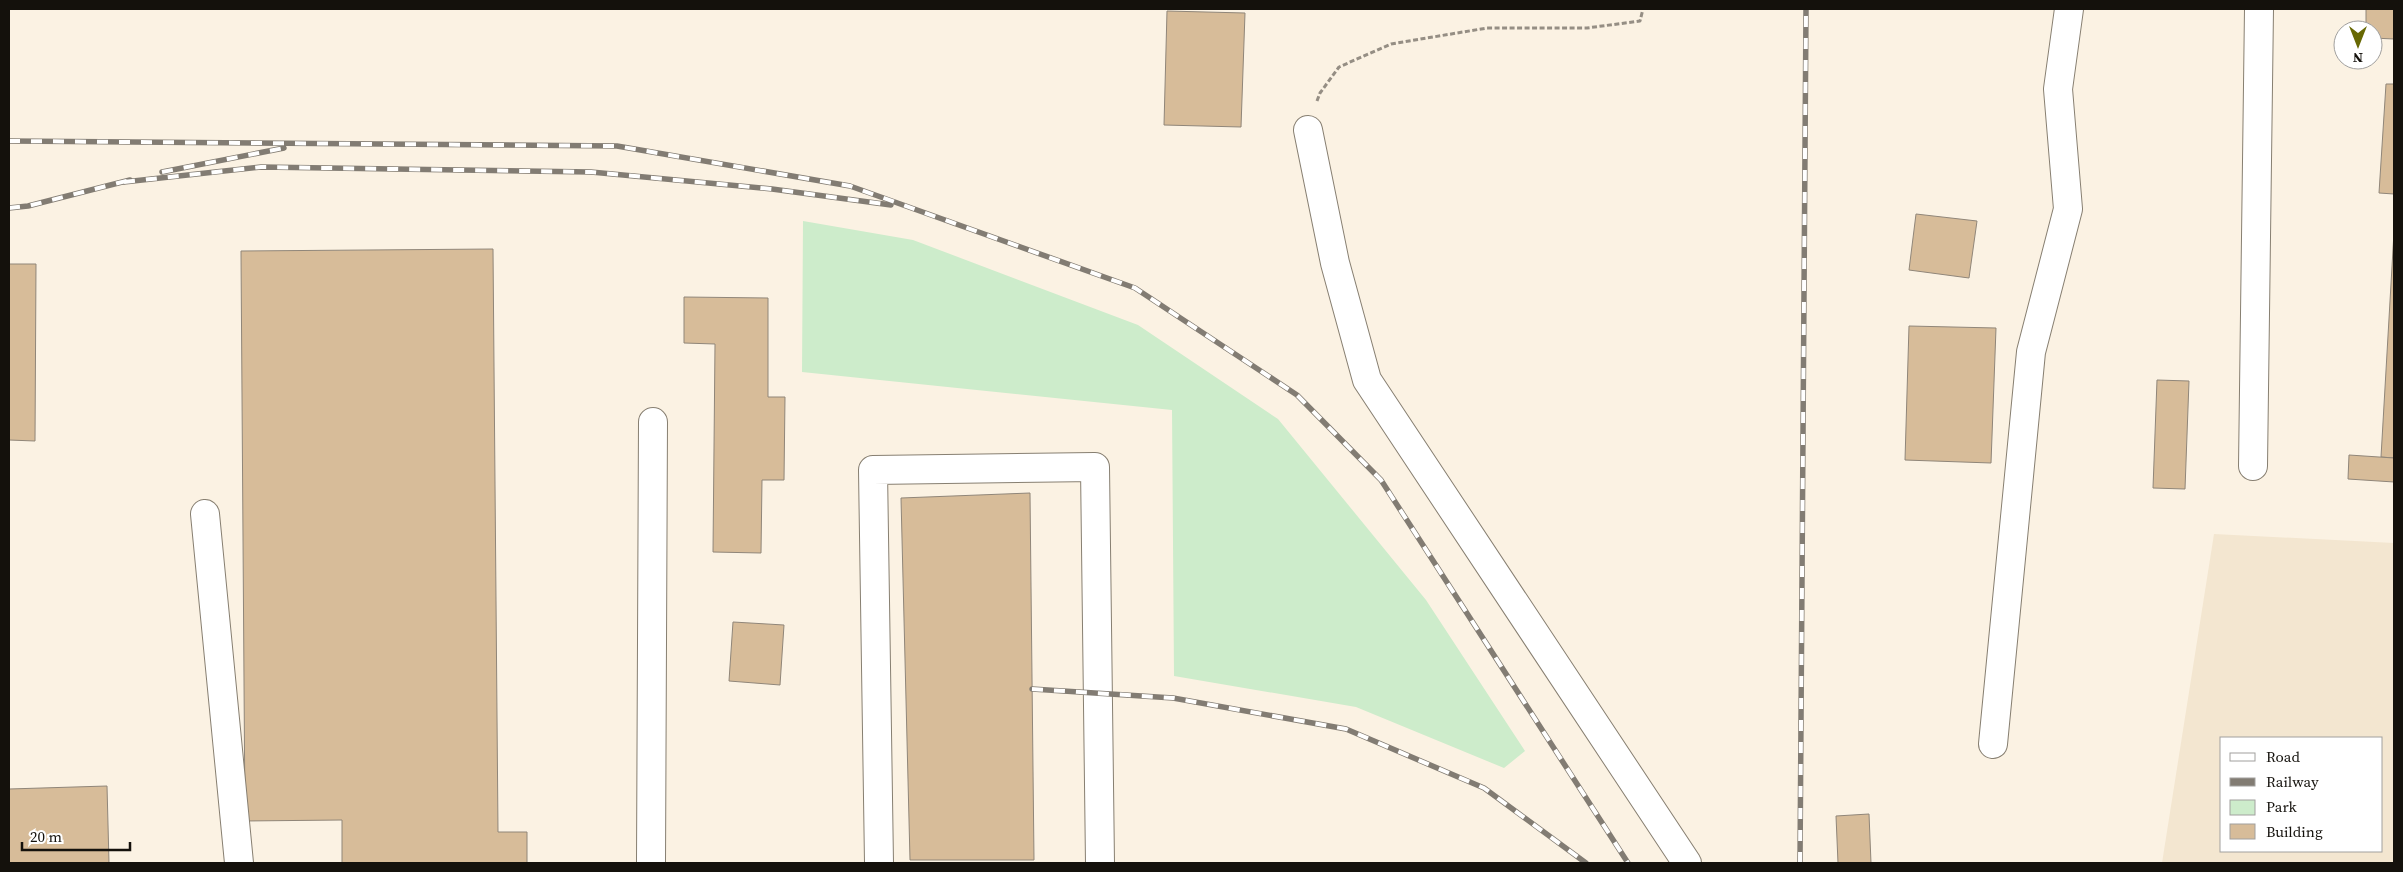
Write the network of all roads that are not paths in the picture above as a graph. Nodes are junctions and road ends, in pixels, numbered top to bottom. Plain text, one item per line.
1 (2069, 9) edge
2 (2259, 9) edge
3 (1308, 130) road end
4 (653, 422) dead end
5 (2253, 466) dead end
6 (205, 514) dead end
7 (1993, 744) dead end
8 (239, 863) edge
9 (651, 863) edge
10 (879, 863) edge
11 (1100, 863) edge
12 (1686, 863) edge

1 - 7 street
2 - 5 street
3 - 12 street
4 - 9 street
6 - 8 street
10 - 11 street

